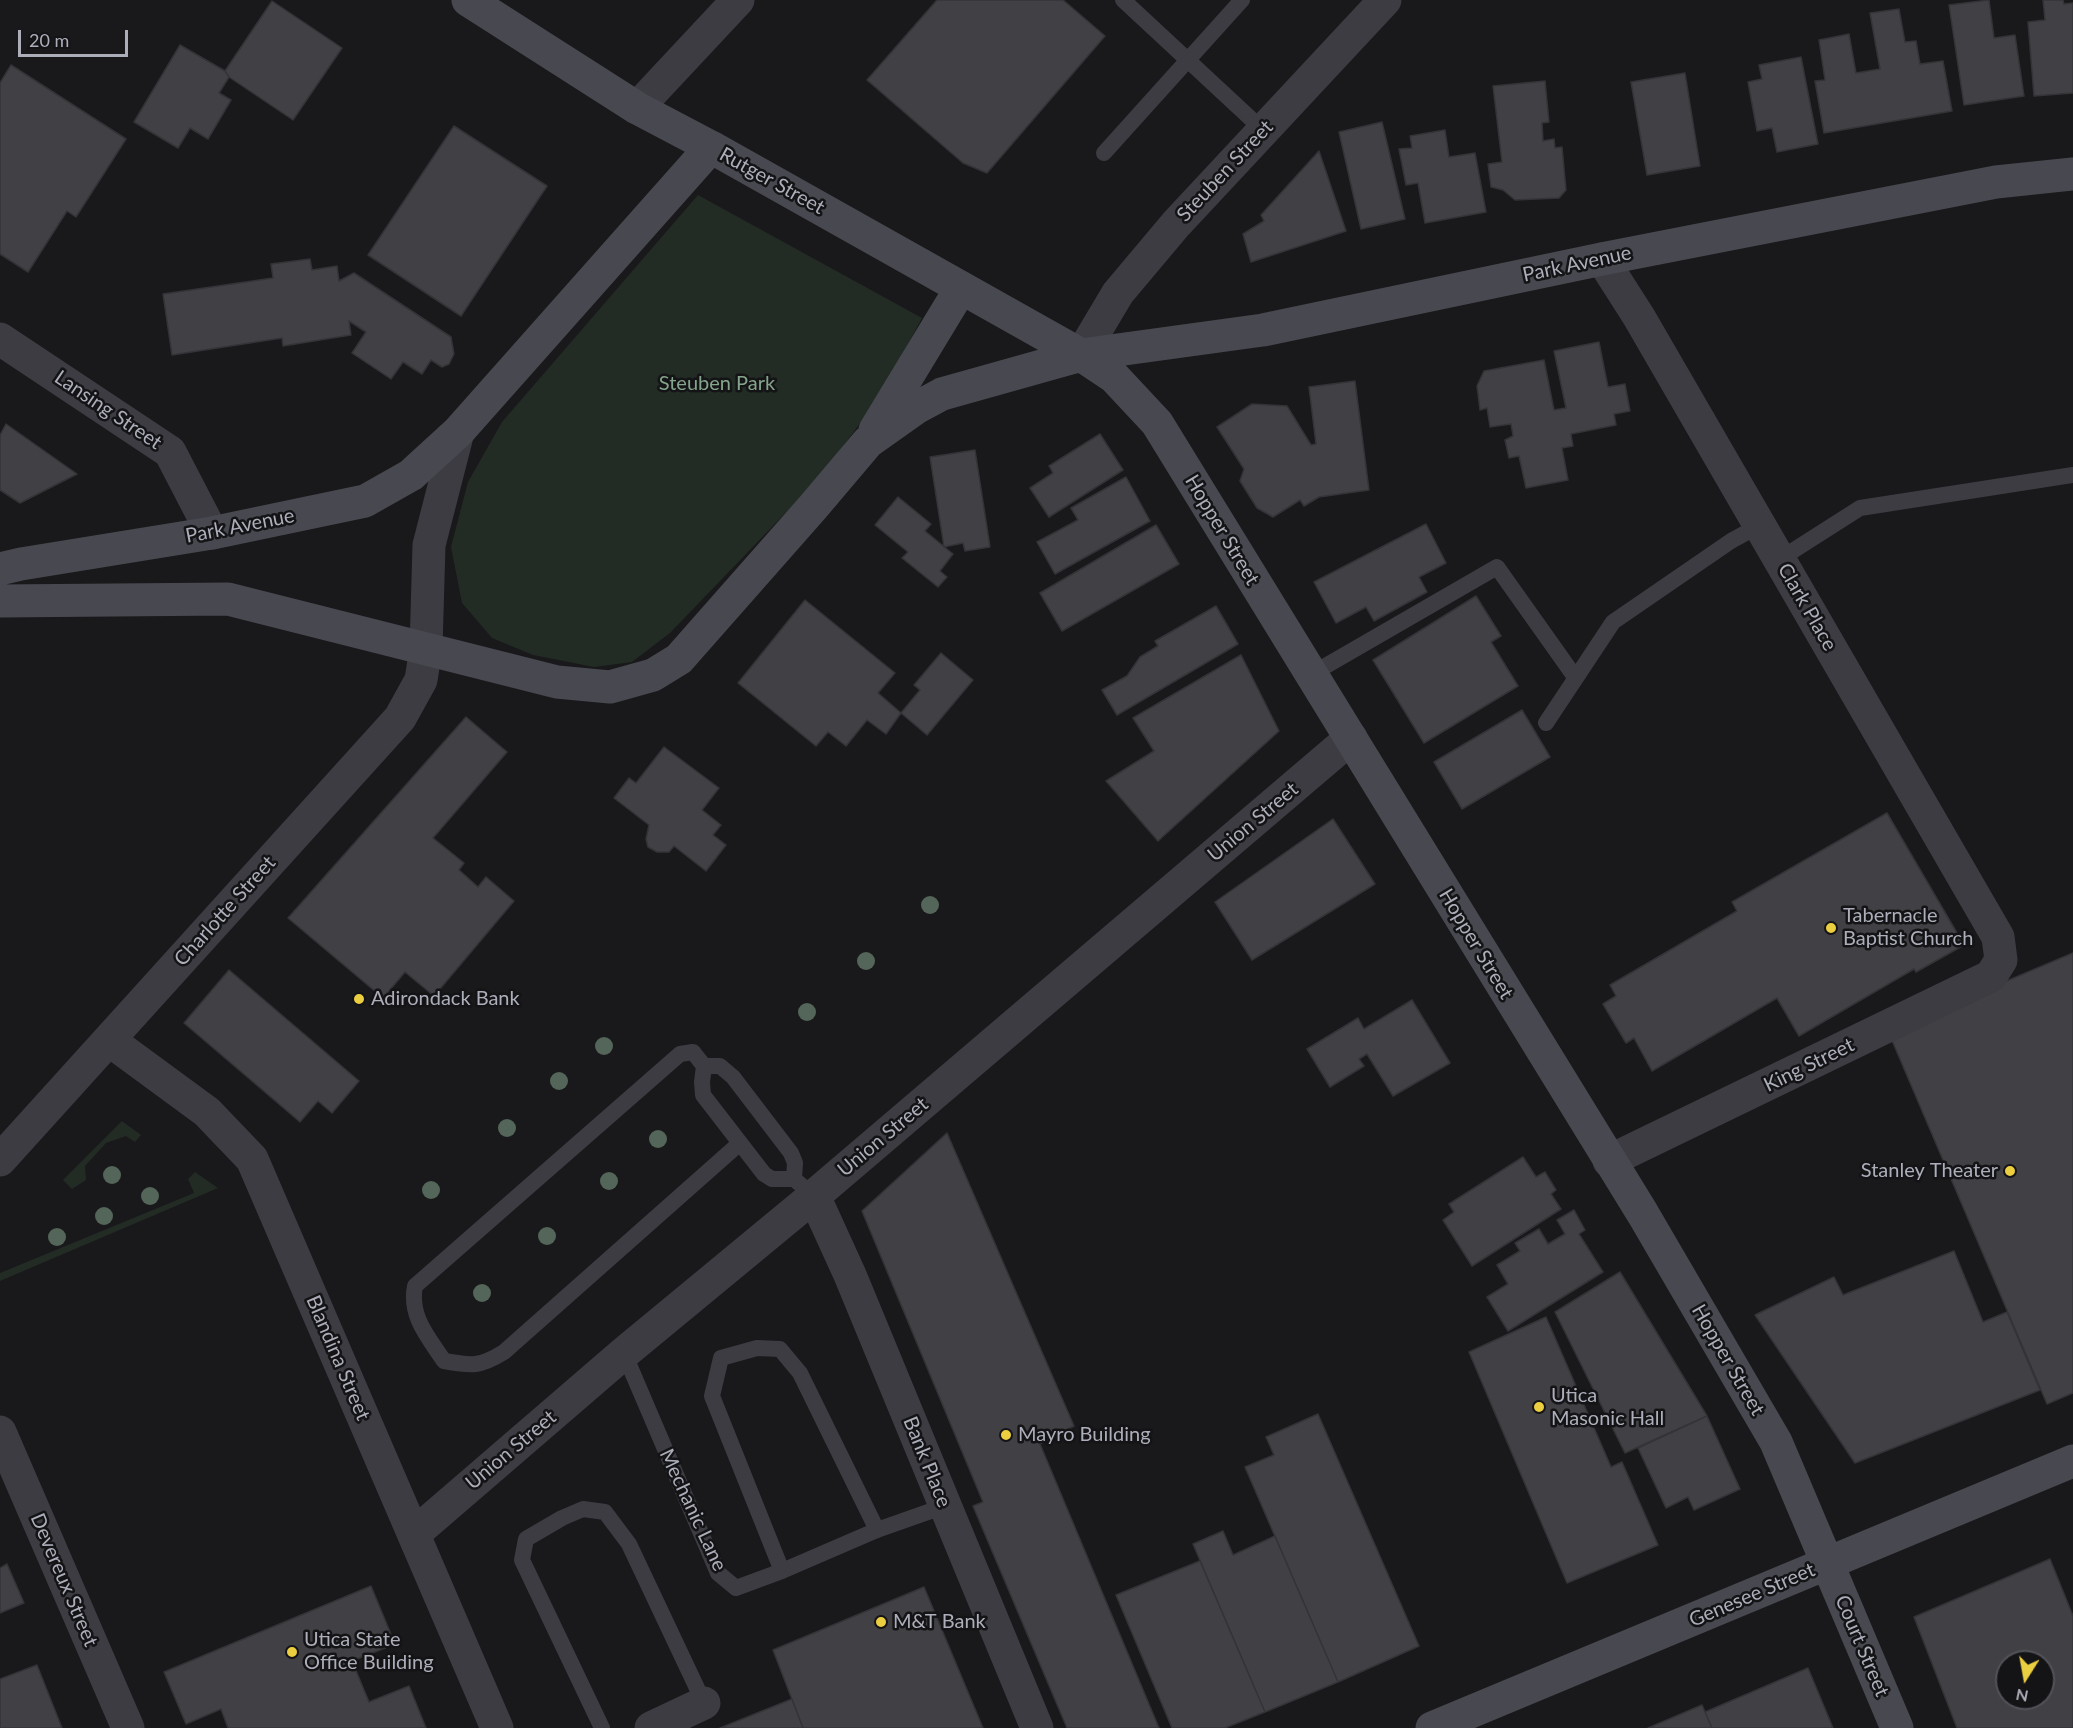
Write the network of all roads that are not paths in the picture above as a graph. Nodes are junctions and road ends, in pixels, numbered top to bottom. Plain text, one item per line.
1 (468, 0) edge
2 (738, 0) edge
3 (1123, 0) edge
4 (1242, 0) edge
5 (1384, 0) edge
6 (1187, 60) junction
7 (637, 108) junction
8 (1263, 130) junction
9 (711, 147) junction
10 (1104, 153) dead end
11 (2073, 174) edge
12 (1602, 259) junction
13 (961, 288) junction
14 (0, 339) edge
15 (1081, 355) junction
16 (458, 432) junction
17 (868, 442) junction
18 (2073, 475) edge
19 (1760, 525) junction
20 (212, 533) junction
21 (1780, 559) junction
22 (0, 569) edge
23 (0, 601) edge
24 (426, 648) junction
25 (1310, 675) junction
26 (1575, 677) junction
27 (1546, 723) dead end
28 (1351, 738) junction
29 (2001, 960) joint
30 (109, 1040) junction
31 (704, 1066) junction
32 (740, 1143) junction
33 (0, 1160) edge
34 (1609, 1161) junction
35 (804, 1188) junction
36 (624, 1353) junction
37 (0, 1432) edge
38 (2073, 1461) edge
39 (945, 1506) junction
40 (877, 1530) junction
41 (414, 1534) junction
42 (1826, 1564) junction
43 (782, 1571) junction
44 (704, 1703) joint
45 (129, 1728) edge
46 (497, 1728) edge
47 (602, 1728) edge
48 (651, 1728) edge
49 (1037, 1728) edge
50 (1432, 1728) edge
51 (1897, 1728) edge

1 - 7 street, Rutger Street
2 - 7 street
3 - 6 lane
4 - 6 lane
5 - 8 street, Steuben Street
6 - 8 lane
6 - 10 lane
7 - 9 street, Rutger Street
8 - 15 street, Steuben Street
9 - 13 street, Rutger Street
9 - 16 street
11 - 12 street, Park Avenue
12 - 15 street, Park Avenue
12 - 19 street, Clark Place
13 - 15 street, Rutger Street
13 - 17 street
14 - 20 street, Lansing Street
15 - 17 street
15 - 25 street, Hopper Street
16 - 20 street, Park Avenue
16 - 24 street
17 - 24 street
18 - 21 lane
19 - 21 street, Clark Place
19 - 26 lane
20 - 22 street, Park Avenue
21 - 29 street, Clark Place
23 - 24 street
24 - 30 street, Charlotte Street
25 - 26 lane
25 - 28 street, Hopper Street
26 - 27 lane
28 - 34 street, Hopper Street
28 - 35 street, Union Street
29 - 34 street, King Street
30 - 33 street, Charlotte Street
30 - 41 street, Blandina Street
31 - 32 lane
31 - 32 lane
31 - 35 lane
32 - 35 lane
34 - 42 street, Hopper Street
35 - 36 street, Union Street
35 - 39 street, Bank Place
36 - 41 street, Union Street
36 - 43 lane, Mechanic Lane
37 - 45 street, Devereux Street
38 - 42 street, Genesee Street
39 - 40 lane, Mechanic Lane
39 - 49 street, Bank Place
40 - 43 lane, Mechanic Lane
40 - 43 lane
41 - 46 street, Blandina Street
42 - 50 street, Genesee Street
42 - 51 street, Court Street
44 - 47 lane
44 - 48 street

